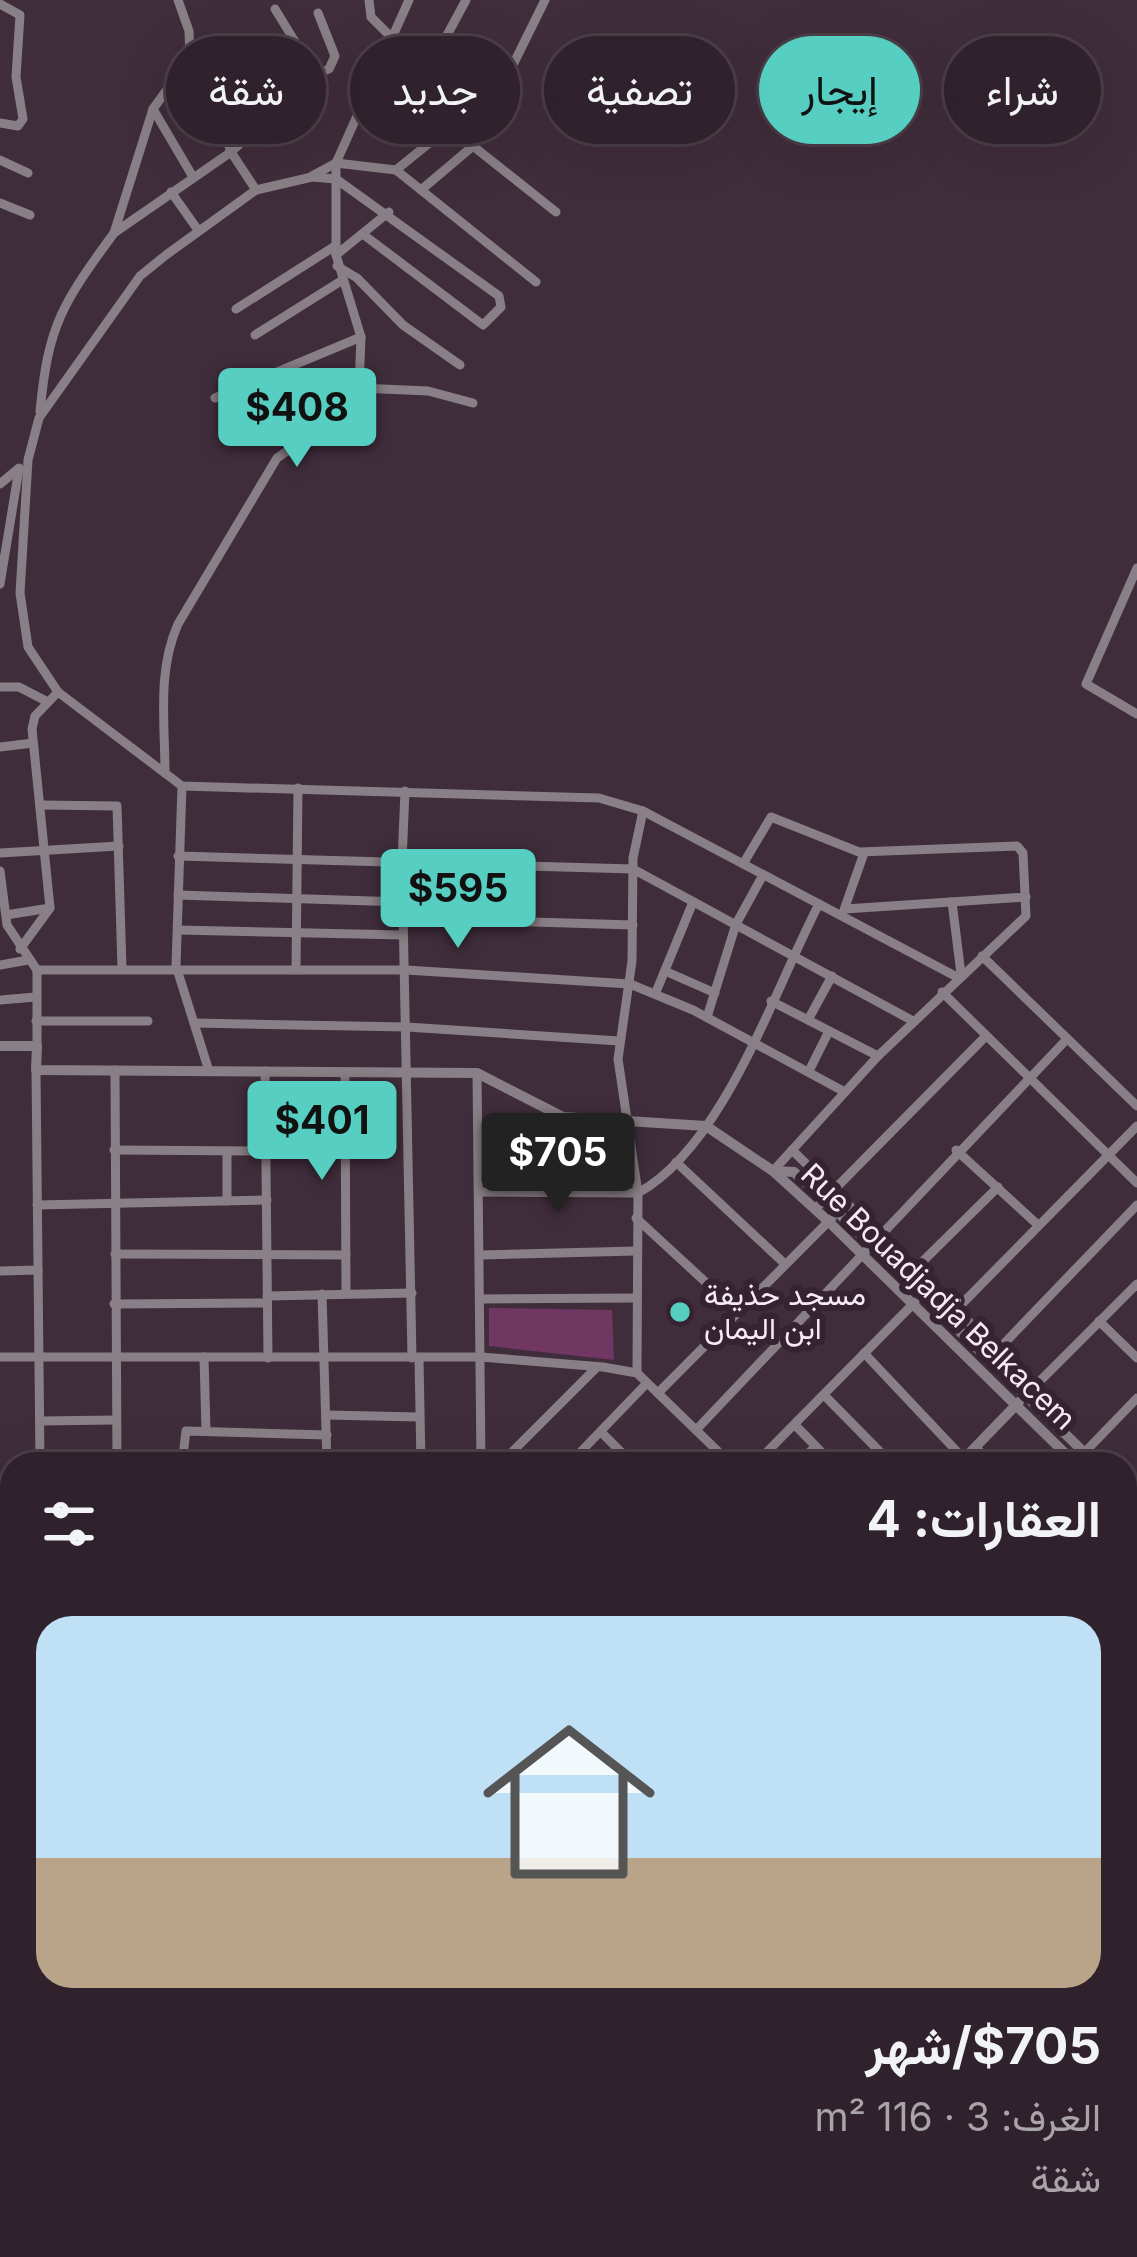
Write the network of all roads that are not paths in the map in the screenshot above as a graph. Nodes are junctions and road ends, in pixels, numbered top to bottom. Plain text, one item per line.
1 (178, 0) edge
2 (369, 0) edge
3 (409, 0) edge
4 (466, 0) edge
5 (540, 1) edge
6 (0, 4) edge
7 (275, 9) dead end
8 (318, 13) dead end
9 (189, 36) edge
10 (293, 36) edge
11 (391, 36) edge
12 (392, 36) edge
13 (447, 36) edge
14 (0, 62) edge
15 (16, 64) junction
16 (326, 70) edge
17 (166, 91) edge
18 (153, 109) junction
19 (0, 122) edge
20 (350, 131) edge
21 (228, 144) edge
22 (240, 144) edge
23 (429, 144) edge
24 (473, 146) junction
25 (231, 152) junction
26 (0, 160) edge
27 (336, 163) junction
28 (396, 170) junction
29 (28, 173) dead end
30 (193, 177) junction
31 (312, 177) junction
32 (336, 178) junction
33 (256, 190) junction
34 (421, 190) junction
35 (171, 192) junction
36 (0, 203) edge
37 (389, 212) junction
38 (556, 212) dead end
39 (30, 215) dead end
40 (198, 230) junction
41 (114, 232) junction
42 (364, 235) junction
43 (336, 256) junction
44 (340, 281) junction
45 (536, 282) dead end
46 (236, 309) dead end
47 (255, 334) dead end
48 (361, 338) junction
49 (44, 364) junction
50 (460, 365) dead end
51 (68, 378) junction
52 (359, 388) junction
53 (215, 398) dead end
54 (473, 403) dead end
55 (39, 418) junction
56 (28, 460) junction
57 (19, 469) junction
58 (0, 484) edge
59 (1137, 568) edge
60 (0, 584) edge
61 (0, 687) edge
62 (58, 692) junction
63 (48, 702) junction
64 (1137, 714) edge
65 (33, 742) junction
66 (0, 747) edge
67 (165, 773) junction
68 (182, 786) junction
69 (298, 788) junction
70 (406, 791) junction
71 (41, 805) junction
72 (643, 811) junction
73 (119, 846) junction
74 (46, 848) junction
75 (864, 853) junction
76 (0, 854) edge
77 (178, 856) junction
78 (297, 860) junction
79 (402, 862) junction
80 (743, 864) junction
81 (633, 868) junction
82 (0, 871) edge
83 (763, 875) junction
84 (178, 895) junction
85 (299, 896) junction
86 (1027, 897) junction
87 (403, 902) junction
88 (693, 902) junction
89 (952, 902) junction
90 (819, 904) junction
91 (50, 908) junction
92 (843, 913) junction
93 (403, 918) junction
94 (4, 922) edge
95 (736, 924) junction
96 (633, 925) junction
97 (178, 930) junction
98 (298, 931) junction
99 (403, 935) junction
100 (20, 949) junction
101 (793, 955) junction
102 (982, 956) junction
103 (28, 960) junction
104 (0, 965) edge
105 (176, 966) junction
106 (122, 968) junction
107 (37, 970) junction
108 (296, 970) junction
109 (406, 970) junction
110 (665, 971) junction
111 (959, 975) junction
112 (832, 976) junction
113 (630, 983) junction
114 (656, 992) junction
115 (942, 992) junction
116 (715, 994) junction
117 (36, 997) junction
118 (0, 1000) edge
119 (771, 1001) junction
120 (707, 1017) junction
121 (808, 1020) junction
122 (36, 1021) junction
123 (148, 1021) dead end
124 (913, 1021) junction
125 (194, 1023) junction
126 (407, 1027) junction
127 (829, 1031) junction
128 (985, 1037) junction
129 (752, 1040) junction
130 (1066, 1040) junction
131 (619, 1041) junction
132 (0, 1046) edge
133 (37, 1046) junction
134 (878, 1056) junction
135 (36, 1070) junction
136 (115, 1070) junction
137 (209, 1071) junction
138 (265, 1072) junction
139 (345, 1072) junction
140 (408, 1072) junction
141 (808, 1072) junction
142 (478, 1073) junction
143 (1027, 1080) junction
144 (843, 1091) junction
145 (1137, 1106) edge
146 (630, 1120) junction
147 (706, 1126) junction
148 (1137, 1126) edge
149 (114, 1150) junction
150 (792, 1150) junction
151 (956, 1150) junction
152 (227, 1151) junction
153 (266, 1151) junction
154 (1108, 1156) junction
155 (676, 1162) junction
156 (773, 1171) junction
157 (1137, 1183) edge
158 (998, 1187) junction
159 (834, 1189) junction
160 (479, 1192) junction
161 (638, 1193) junction
162 (227, 1201) junction
163 (267, 1201) junction
164 (114, 1203) junction
165 (820, 1204) junction
166 (38, 1205) junction
167 (1137, 1205) edge
168 (635, 1217) junction
169 (833, 1217) junction
170 (1038, 1226) junction
171 (880, 1233) junction
172 (868, 1250) junction
173 (636, 1251) junction
174 (115, 1254) junction
175 (268, 1254) junction
176 (346, 1255) junction
177 (480, 1255) junction
178 (785, 1264) junction
179 (38, 1270) junction
180 (0, 1271) edge
181 (911, 1273) junction
182 (1137, 1284) edge
183 (412, 1292) junction
184 (346, 1293) junction
185 (322, 1294) junction
186 (635, 1298) junction
187 (919, 1298) junction
188 (267, 1299) junction
189 (480, 1299) junction
190 (114, 1304) junction
191 (738, 1312) junction
192 (952, 1314) junction
193 (1099, 1321) junction
194 (864, 1353) junction
195 (993, 1354) junction
196 (116, 1357) junction
197 (204, 1357) junction
198 (481, 1357) junction
199 (0, 1358) edge
200 (39, 1358) junction
201 (268, 1358) junction
202 (416, 1358) junction
203 (1137, 1358) edge
204 (325, 1360) junction
205 (598, 1367) junction
206 (637, 1373) junction
207 (647, 1383) junction
208 (1035, 1386) junction
209 (658, 1393) junction
210 (824, 1395) junction
211 (1137, 1397) edge
212 (1020, 1400) junction
213 (327, 1415) junction
214 (419, 1417) junction
215 (116, 1420) junction
216 (40, 1421) junction
217 (795, 1424) junction
218 (696, 1430) junction
219 (206, 1431) junction
220 (601, 1432) junction
221 (326, 1435) junction
222 (814, 1447) junction
223 (975, 1447) junction
224 (40, 1452) edge
225 (117, 1452) edge
226 (182, 1452) edge
227 (326, 1452) edge
228 (420, 1452) edge
229 (481, 1452) edge
230 (512, 1452) edge
231 (581, 1452) edge
232 (621, 1452) edge
233 (719, 1452) edge
234 (767, 1452) edge
235 (809, 1452) edge
236 (820, 1452) edge
237 (880, 1452) edge
238 (953, 1452) edge
239 (970, 1452) edge
240 (980, 1452) edge
241 (1074, 1452) edge
242 (1086, 1452) edge

1 - 9 street
2 - 11 street
3 - 12 street
4 - 13 street
5 - 24 street
6 - 15 street
7 - 10 street
8 - 16 street
14 - 15 street
15 - 19 street
17 - 18 street
18 - 30 street
18 - 41 street
20 - 27 street
21 - 25 street
22 - 25 street
23 - 28 street
24 - 34 street
24 - 38 street
25 - 30 street
25 - 33 street
26 - 29 street
27 - 28 street
27 - 31 street
27 - 32 street
28 - 34 street
30 - 35 street
31 - 32 street
31 - 33 street
32 - 37 street
32 - 43 street
33 - 40 street
34 - 45 street
35 - 40 street
35 - 41 street
36 - 39 street
37 - 42 street
37 - 42 street
40 - 51 street
41 - 49 street
42 - 43 street
43 - 44 street
43 - 46 street
43 - 50 street
44 - 47 street
44 - 48 street
48 - 52 street
48 - 53 street
49 - 51 street
49 - 55 street
51 - 55 street
52 - 54 street
52 - 67 street
55 - 56 street
56 - 57 street
56 - 62 street
57 - 58 street
57 - 60 street
59 - 64 street
61 - 63 street
62 - 63 street
62 - 67 street
63 - 65 street
65 - 66 street
65 - 71 street
67 - 68 street
68 - 69 street
68 - 77 street
69 - 70 street
69 - 78 street
70 - 72 street
70 - 79 street
71 - 73 street
71 - 74 street
72 - 80 street
72 - 81 street
73 - 74 street
73 - 106 street
74 - 76 street
74 - 91 street
75 - 80 street
75 - 86 street
75 - 92 street
77 - 78 street
77 - 84 street
78 - 79 street
78 - 85 street
79 - 81 street
79 - 87 street
80 - 83 street
81 - 88 street
81 - 96 street
82 - 94 street
83 - 90 street
83 - 95 street
84 - 85 street
84 - 97 street
85 - 87 street
85 - 98 street
86 - 89 street
86 - 102 street
87 - 93 street
88 - 95 street
88 - 110 street
89 - 92 street
89 - 111 street
90 - 92 street
90 - 101 street
91 - 94 street
91 - 100 street
92 - 111 street
93 - 96 street
93 - 99 street
94 - 100 street
95 - 101 street
95 - 116 street
96 - 113 street
97 - 98 street
97 - 105 street
98 - 99 street
98 - 108 street
99 - 109 street
100 - 103 street
101 - 112 street
101 - 119 street
102 - 111 street
102 - 130 street
103 - 104 street
103 - 107 street
105 - 106 street
105 - 108 street
105 - 125 street
106 - 107 street
107 - 117 street
108 - 109 street
109 - 113 street
109 - 126 street
110 - 114 street
110 - 116 street
111 - 115 street
112 - 121 street
112 - 124 street
113 - 114 street
113 - 131 street
114 - 120 street
115 - 124 street
115 - 128 street
116 - 120 street
117 - 118 street
117 - 122 street
119 - 121 street
119 - 129 street
120 - 129 street
121 - 127 street
122 - 123 street
122 - 133 street
124 - 134 street
125 - 126 street
125 - 137 street
126 - 131 street
126 - 140 street
127 - 134 street
127 - 141 street
128 - 143 street
128 - 159 street
129 - 141 street
129 - 147 street
130 - 143 street
130 - 145 street
131 - 146 street
132 - 133 street
133 - 135 street
134 - 144 street
135 - 136 street
135 - 166 street
136 - 137 street
136 - 149 street
137 - 138 street
138 - 139 street
138 - 153 street
139 - 140 street
139 - 176 street
140 - 142 street
140 - 183 street
141 - 144 street
142 - 146 street
142 - 160 street
143 - 151 street
143 - 154 street
144 - 150 street
146 - 147 street
146 - 161 street
147 - 155 street
147 - 156 street, Rue Bouadjadja Belkacem
148 - 154 street
149 - 152 street
149 - 164 street
150 - 156 street
150 - 159 street
151 - 158 street
151 - 171 street
152 - 153 street
152 - 162 street
153 - 163 street
154 - 157 street
154 - 170 street
155 - 161 street
155 - 178 street
156 - 165 street, Rue Bouadjadja Belkacem
158 - 170 street
158 - 181 street
159 - 165 street
159 - 171 street
160 - 161 street
160 - 177 street
161 - 168 street
162 - 163 street
162 - 164 street
163 - 175 street
164 - 166 street
164 - 174 street
165 - 169 street, Rue Bouadjadja Belkacem
166 - 179 street
167 - 195 street
168 - 173 street
168 - 191 street
169 - 172 street, Rue Bouadjadja Belkacem
169 - 178 street
170 - 192 street
171 - 172 street
171 - 181 street
172 - 181 street, Rue Bouadjadja Belkacem
172 - 187 street, Rue Bouadjadja Belkacem
172 - 218 street
173 - 177 street
173 - 186 street
174 - 175 street
174 - 190 street
175 - 176 street
175 - 188 street
176 - 184 street
177 - 189 street
178 - 191 street
179 - 180 street
179 - 200 street
181 - 187 street, Rue Bouadjadja Belkacem
181 - 192 street
182 - 193 street
183 - 184 street
183 - 202 street
184 - 185 street
185 - 188 street
185 - 204 street
186 - 189 street
186 - 206 street
187 - 192 street, Rue Bouadjadja Belkacem
187 - 194 street
187 - 212 street, Rue Bouadjadja Belkacem
188 - 190 street
188 - 201 street
189 - 198 street
190 - 196 street
191 - 209 street
192 - 195 street, Rue Bouadjadja Belkacem
193 - 203 street
193 - 208 street
194 - 210 street
194 - 238 street
195 - 208 street
195 - 212 street, Rue Bouadjadja Belkacem
196 - 197 street
196 - 200 street
196 - 215 street
197 - 201 street
197 - 219 street
198 - 202 street
198 - 205 street
198 - 229 street
199 - 200 street
200 - 216 street
201 - 204 street
202 - 204 street
202 - 214 street
204 - 213 street
205 - 206 street
205 - 230 street
206 - 207 street
207 - 209 street
207 - 220 street
208 - 212 street
209 - 218 street
210 - 217 street
210 - 237 street
211 - 242 street
212 - 223 street
212 - 241 street, Rue Bouadjadja Belkacem
213 - 214 street
213 - 221 street
214 - 228 street
215 - 216 street
215 - 225 street
216 - 224 street
217 - 222 street
217 - 234 street
218 - 233 street
219 - 221 street
219 - 226 street
220 - 231 street
220 - 232 street
221 - 227 street
222 - 235 street
222 - 236 street
223 - 239 street
223 - 240 street

